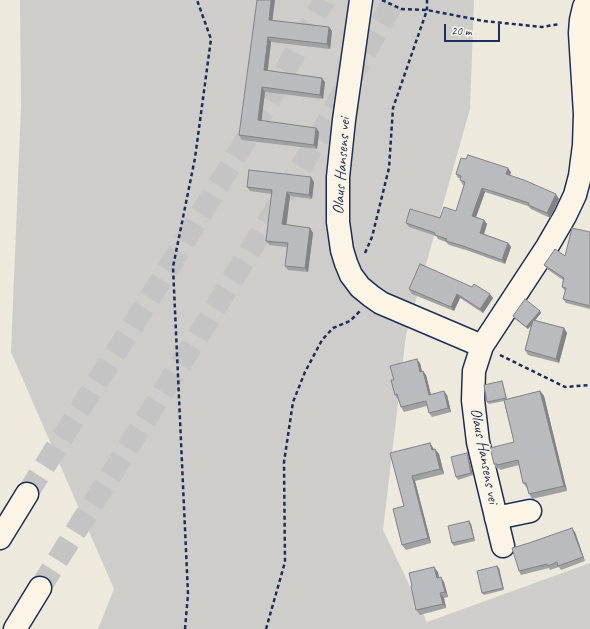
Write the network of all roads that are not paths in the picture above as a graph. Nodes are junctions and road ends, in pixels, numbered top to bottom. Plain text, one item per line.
1 (361, 0) edge
2 (585, 6) edge
3 (482, 346) junction
4 (27, 494) tunnel mouth
5 (530, 511) dead end
6 (496, 518) junction
7 (0, 538) edge
8 (503, 546) dead end
9 (40, 588) tunnel mouth
10 (15, 629) edge

1 - 3 main road, Olaus Hansens vei
2 - 3 main road, Olaus Hansens vei
3 - 6 main road, Olaus Hansens vei
4 - 7 main road
5 - 6 main road, Olaus Hansens vei
6 - 8 main road, Olaus Hansens vei
9 - 10 main road

